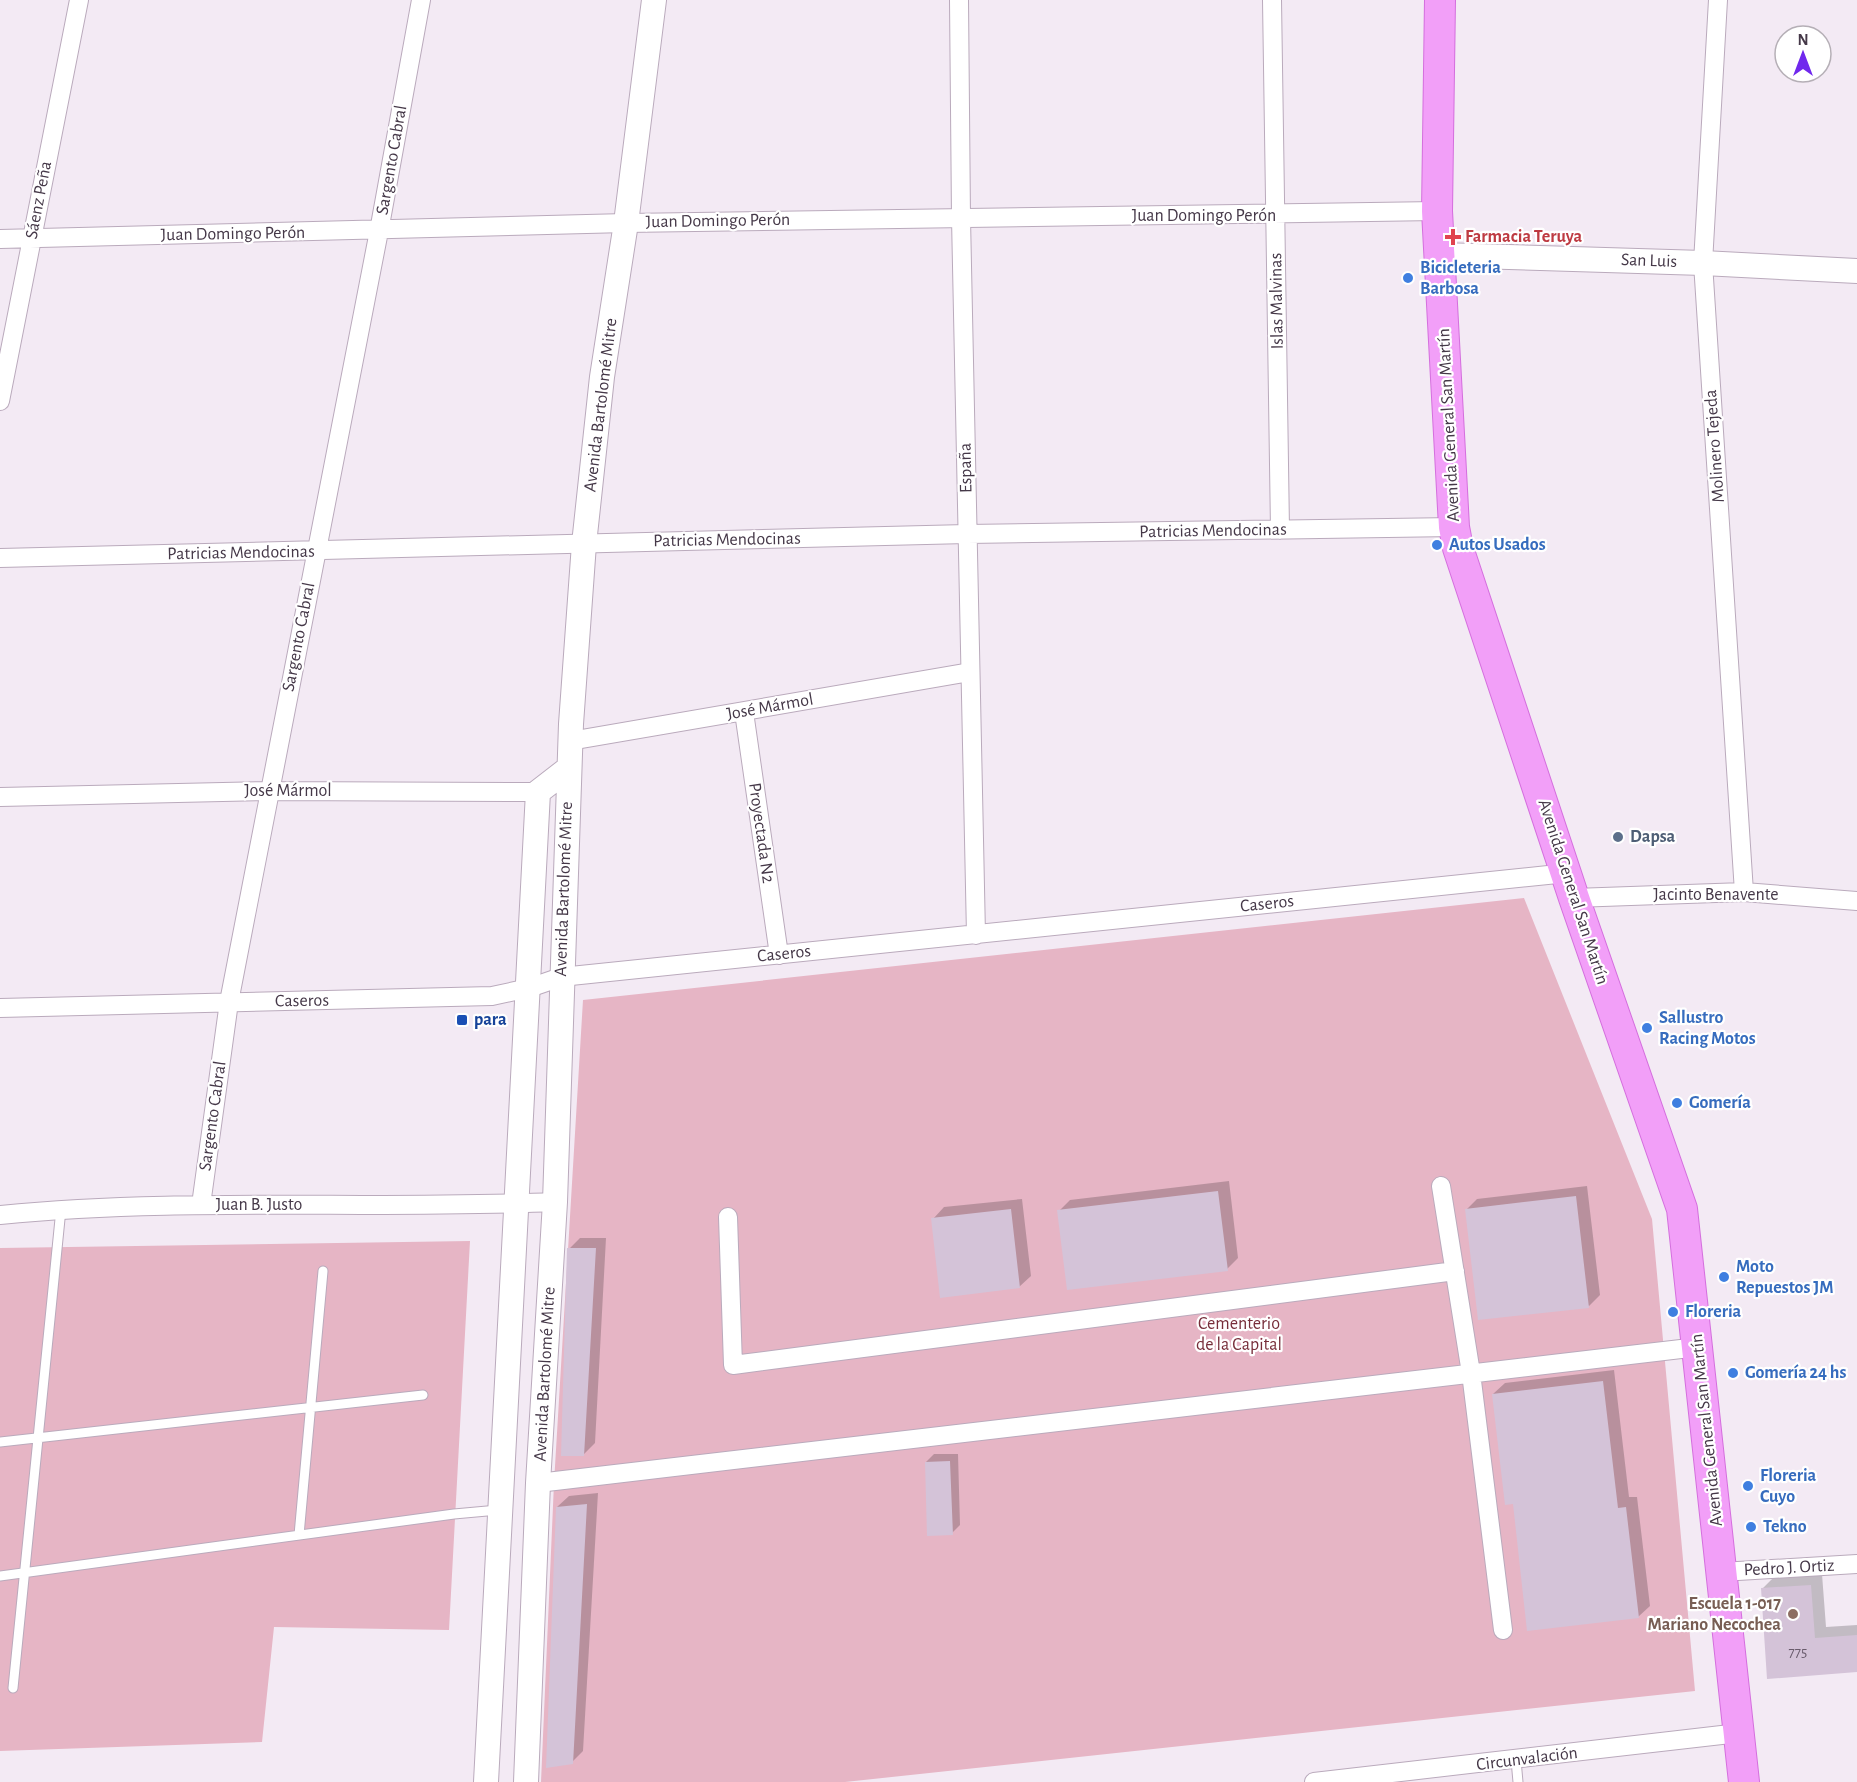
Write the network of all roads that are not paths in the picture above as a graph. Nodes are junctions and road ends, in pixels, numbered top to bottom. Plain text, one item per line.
1 (78, 0) edge
2 (421, 0) edge
3 (654, 0) edge
4 (959, 0) edge
5 (1272, 0) edge
6 (1440, 0) edge
7 (1718, 0) edge
8 (1437, 212) junction
9 (1275, 215) junction
10 (961, 218) junction
11 (626, 223) junction
12 (379, 231) junction
13 (31, 238) junction
14 (0, 239) edge
15 (1440, 255) junction
16 (1702, 263) junction
17 (1857, 271) edge
18 (0, 401) edge
19 (1454, 527) junction
20 (1280, 530) junction
21 (967, 534) junction
22 (584, 544) junction
23 (315, 552) junction
24 (0, 558) edge
25 (970, 672) junction
26 (744, 712) junction
27 (570, 741) junction
28 (569, 768) junction
29 (270, 790) junction
30 (538, 792) junction
31 (0, 797) edge
32 (1571, 885) junction
33 (1744, 892) junction
34 (1857, 901) edge
35 (975, 935) junction
36 (779, 955) junction
37 (561, 977) junction
38 (529, 988) junction
39 (229, 1002) junction
40 (0, 1008) edge
41 (1441, 1186) dead end
42 (555, 1202) junction
43 (518, 1204) junction
44 (201, 1205) junction
45 (61, 1209) junction
46 (0, 1215) edge
47 (728, 1217) dead end
48 (323, 1271) dead end
49 (1455, 1271) junction
50 (1698, 1347) junction
51 (1471, 1372) junction
52 (423, 1395) dead end
53 (310, 1407) junction
54 (39, 1437) junction
55 (0, 1442) edge
56 (538, 1483) junction
57 (498, 1510) junction
58 (299, 1535) junction
59 (1857, 1564) edge
60 (1721, 1572) junction
61 (26, 1573) junction
62 (0, 1576) edge
63 (1503, 1630) dead end
64 (13, 1688) dead end
65 (1739, 1733) junction
66 (1515, 1760) junction
67 (1404, 1778) edge
68 (486, 1782) edge
69 (526, 1782) edge
70 (1314, 1782) edge
71 (1518, 1782) edge
72 (1744, 1782) edge

1 - 13 street, Sáenz Peña
2 - 12 street, Sargento Cabral
3 - 11 street, Avenida Bartolomé Mitre
4 - 10 street, España
5 - 9 street, Islas Malvinas
6 - 8 main road, Avenida General San Martín
7 - 16 street, Molinero Tejeda
8 - 9 street, Juan Domingo Perón
8 - 15 main road, Avenida General San Martín
9 - 10 street, Juan Domingo Perón
9 - 20 street, Islas Malvinas
10 - 11 street, Juan Domingo Perón
10 - 21 street, España
11 - 12 street, Juan Domingo Perón
11 - 22 street, Avenida Bartolomé Mitre
12 - 13 street, Juan Domingo Perón
12 - 23 street, Sargento Cabral
13 - 14 street, Juan Domingo Perón
13 - 18 street, Sáenz Peña
15 - 16 street, San Luis
15 - 19 main road, Avenida General San Martín
16 - 17 street, San Luis
16 - 33 street, Molinero Tejeda
19 - 20 street, Patricias Mendocinas
19 - 32 main road, Avenida General San Martín
20 - 21 street, Patricias Mendocinas
21 - 22 street, Patricias Mendocinas
21 - 25 street, España
22 - 23 street, Patricias Mendocinas
22 - 27 street, Avenida Bartolomé Mitre
23 - 24 street, Patricias Mendocinas
23 - 29 street, Sargento Cabral
25 - 26 street, José Mármol
25 - 35 street, España
26 - 27 street, José Mármol
26 - 36 street, Proyectada N2
27 - 28 street, Avenida Bartolomé Mitre
28 - 30 street
28 - 37 street, Avenida Bartolomé Mitre
29 - 30 street, José Mármol
29 - 31 street, José Mármol
29 - 39 street, Sargento Cabral
30 - 38 street, Avenida Bartolomé Mitre
32 - 33 street, Jacinto Benavente
32 - 35 street, Caseros
32 - 50 main road, Avenida General San Martín
33 - 34 street, Jacinto Benavente
35 - 36 street, Caseros
36 - 37 street, Caseros
37 - 38 street, Caseros
37 - 42 street, Avenida Bartolomé Mitre
38 - 39 street, Caseros
38 - 43 street, Avenida Bartolomé Mitre
39 - 40 street, Caseros
39 - 44 street, Sargento Cabral
41 - 49 street
42 - 43 street, Juan B. Justo
42 - 56 street, Avenida Bartolomé Mitre
43 - 44 street, Juan B. Justo
43 - 57 street, Avenida Bartolomé Mitre
44 - 45 street, Juan B. Justo
45 - 46 street, Juan B. Justo
45 - 54 lane
47 - 49 street
48 - 53 lane
49 - 51 street
50 - 51 street
50 - 60 main road, Avenida General San Martín
51 - 56 street
51 - 63 street
52 - 53 lane
53 - 54 lane
53 - 58 lane
54 - 55 lane
54 - 61 lane
56 - 69 street, Avenida Bartolomé Mitre
57 - 58 lane
57 - 68 street, Avenida Bartolomé Mitre
58 - 61 lane
59 - 60 street, Pedro J. Ortiz
60 - 65 main road, Avenida General San Martín
61 - 62 lane
61 - 64 lane
65 - 66 street, Circunvalación
65 - 72 main road, Avenida General San Martín
66 - 67 street, Circunvalación
66 - 71 lane
67 - 70 street, Circunvalación

